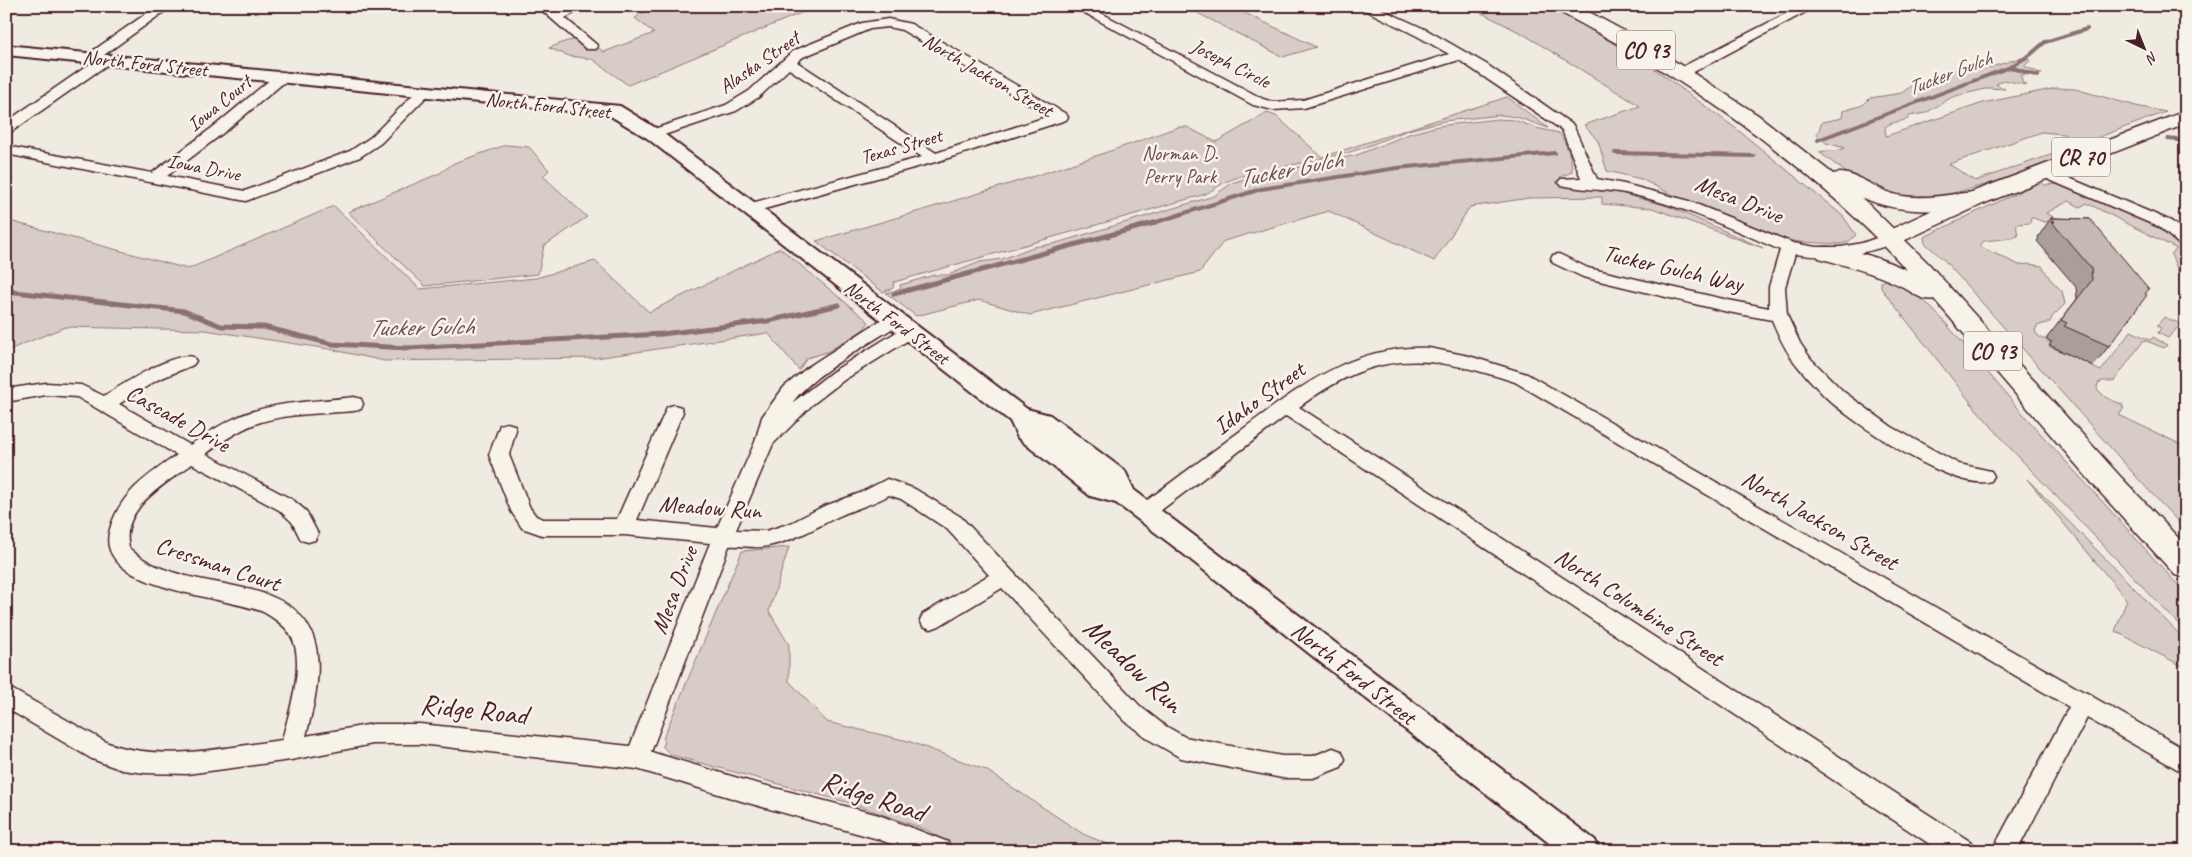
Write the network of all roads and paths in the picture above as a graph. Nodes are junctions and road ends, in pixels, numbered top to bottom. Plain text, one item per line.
1 (166, 6) edge
2 (543, 6) edge
3 (581, 6) edge
4 (1078, 6) edge
5 (1363, 6) edge
6 (1563, 6) edge
7 (1812, 6) edge
8 (556, 17) junction
9 (888, 24) joint
10 (591, 46) dead end
11 (6, 50) edge
12 (1460, 55) junction
13 (99, 58) junction
14 (787, 62) junction
15 (1683, 72) junction
16 (283, 76) junction
17 (424, 92) junction
18 (1061, 117) joint
19 (2186, 117) edge
20 (6, 129) edge
21 (653, 134) junction
22 (1779, 142) junction
23 (6, 150) edge
24 (934, 158) junction
25 (2043, 172) junction
26 (155, 178) junction
27 (1566, 182) dead end
28 (1590, 182) junction
29 (1977, 198) junction
30 (750, 208) junction
31 (1891, 238) junction
32 (2186, 241) edge
33 (1789, 248) junction
34 (1827, 253) junction
35 (1559, 259) dead end
36 (1960, 313) junction
37 (1778, 315) junction
38 (893, 320) junction
39 (909, 332) junction
40 (1416, 354) joint
41 (187, 361) dead end
42 (6, 396) edge
43 (354, 404) dead end
44 (104, 405) junction
45 (1287, 408) junction
46 (674, 412) dead end
47 (507, 430) dead end
48 (764, 442) junction
49 (192, 455) junction
50 (1984, 476) dead end
51 (1135, 504) junction
52 (624, 527) junction
53 (308, 534) dead end
54 (722, 539) junction
55 (2186, 566) edge
56 (1003, 577) junction
57 (931, 620) dead end
58 (6, 696) edge
59 (2084, 702) junction
60 (291, 749) junction
61 (637, 758) junction
62 (1333, 759) dead end
63 (2186, 763) edge
64 (938, 850) edge
65 (1584, 851) edge
66 (1962, 851) edge
67 (2004, 851) edge

1 - 13 street
2 - 8 street
3 - 8 street
4 - 12 street, Joseph Circle
5 - 12 street
6 - 15 main road, CO 93
7 - 15 street
8 - 10 street
9 - 14 street, Alaska Street
9 - 18 street, North Jackson Street
11 - 13 street, North Ford Street
12 - 28 street
13 - 16 street, North Ford Street
13 - 20 street
14 - 21 street, Alaska Street
14 - 24 street
15 - 22 main road, CO 93
16 - 17 street, North Ford Street
16 - 26 street, Iowa Court
17 - 21 street, North Ford Street
17 - 26 street, Iowa Drive
18 - 24 street, Texas Street
19 - 25 main road, CR 70
21 - 30 street, North Ford Street
22 - 29 main road
22 - 31 main road, CO 93
23 - 26 street, Iowa Drive
24 - 30 street, Texas Street
25 - 29 main road, CR 70
25 - 32 street
27 - 28 street, Mesa Drive
28 - 33 street, Mesa Drive
29 - 31 main road, CR 70
30 - 38 street, North Ford Street
31 - 34 street, Mesa Drive
31 - 36 main road, CO 93
33 - 34 street, Mesa Drive
33 - 37 street
34 - 36 main road
35 - 37 street, Tucker Gulch Way
36 - 55 main road, CO 93
37 - 50 street
38 - 39 street, North Ford Street
38 - 48 street, Mesa Drive
39 - 48 street, Mesa Drive
39 - 51 street, North Ford Street
40 - 45 street, Idaho Street
40 - 59 street, North Jackson Street
41 - 44 street
42 - 44 street, Cascade Drive
43 - 49 street, Cressman Court
44 - 49 street, Cascade Drive
45 - 51 street, Idaho Street
45 - 66 street, North Columbine Street
46 - 52 street
47 - 52 street, Meadow Run
48 - 54 street, Mesa Drive
49 - 53 street, Cascade Drive
49 - 60 street, Cressman Court
51 - 65 street, North Ford Street
52 - 54 street, Meadow Run
54 - 56 street, Meadow Run
54 - 61 street, Mesa Drive
56 - 57 street
56 - 62 street, Meadow Run
58 - 60 street, Ridge Road
59 - 63 street, North Jackson Street
59 - 67 street
60 - 61 street, Ridge Road
61 - 64 street, Ridge Road

